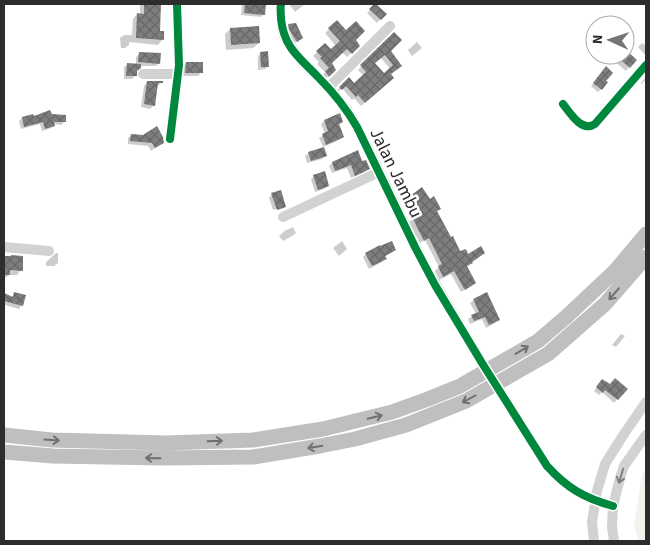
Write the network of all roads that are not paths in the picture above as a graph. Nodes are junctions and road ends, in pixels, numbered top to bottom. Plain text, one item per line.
1 (177, 4) edge
2 (281, 4) edge
3 (390, 26) dead end
4 (646, 65) edge
5 (143, 74) dead end
6 (178, 74) junction
7 (328, 88) junction
8 (563, 104) dead end
9 (170, 139) dead end
10 (379, 172) junction
11 (284, 217) dead end
12 (646, 234) edge
13 (4, 247) edge
14 (49, 251) dead end
15 (646, 257) edge
16 (482, 363) dead end
17 (501, 394) dead end
18 (646, 402) edge
19 (4, 435) edge
20 (646, 435) edge
21 (4, 452) edge
22 (596, 501) junction
23 (613, 506) junction
24 (594, 541) edge
25 (614, 541) edge

1 - 6 street
2 - 7 street, Jalan Jambu
3 - 7 street
4 - 8 street
5 - 6 street
6 - 9 street
7 - 10 street, Jalan Jambu
10 - 11 street
10 - 16 street, Jalan Jambu
19 -> 12 highway
13 - 14 street
15 -> 21 highway
17 - 22 street
18 - 22 street
20 -> 23 street
22 - 23 street
22 - 24 street
23 - 25 street

